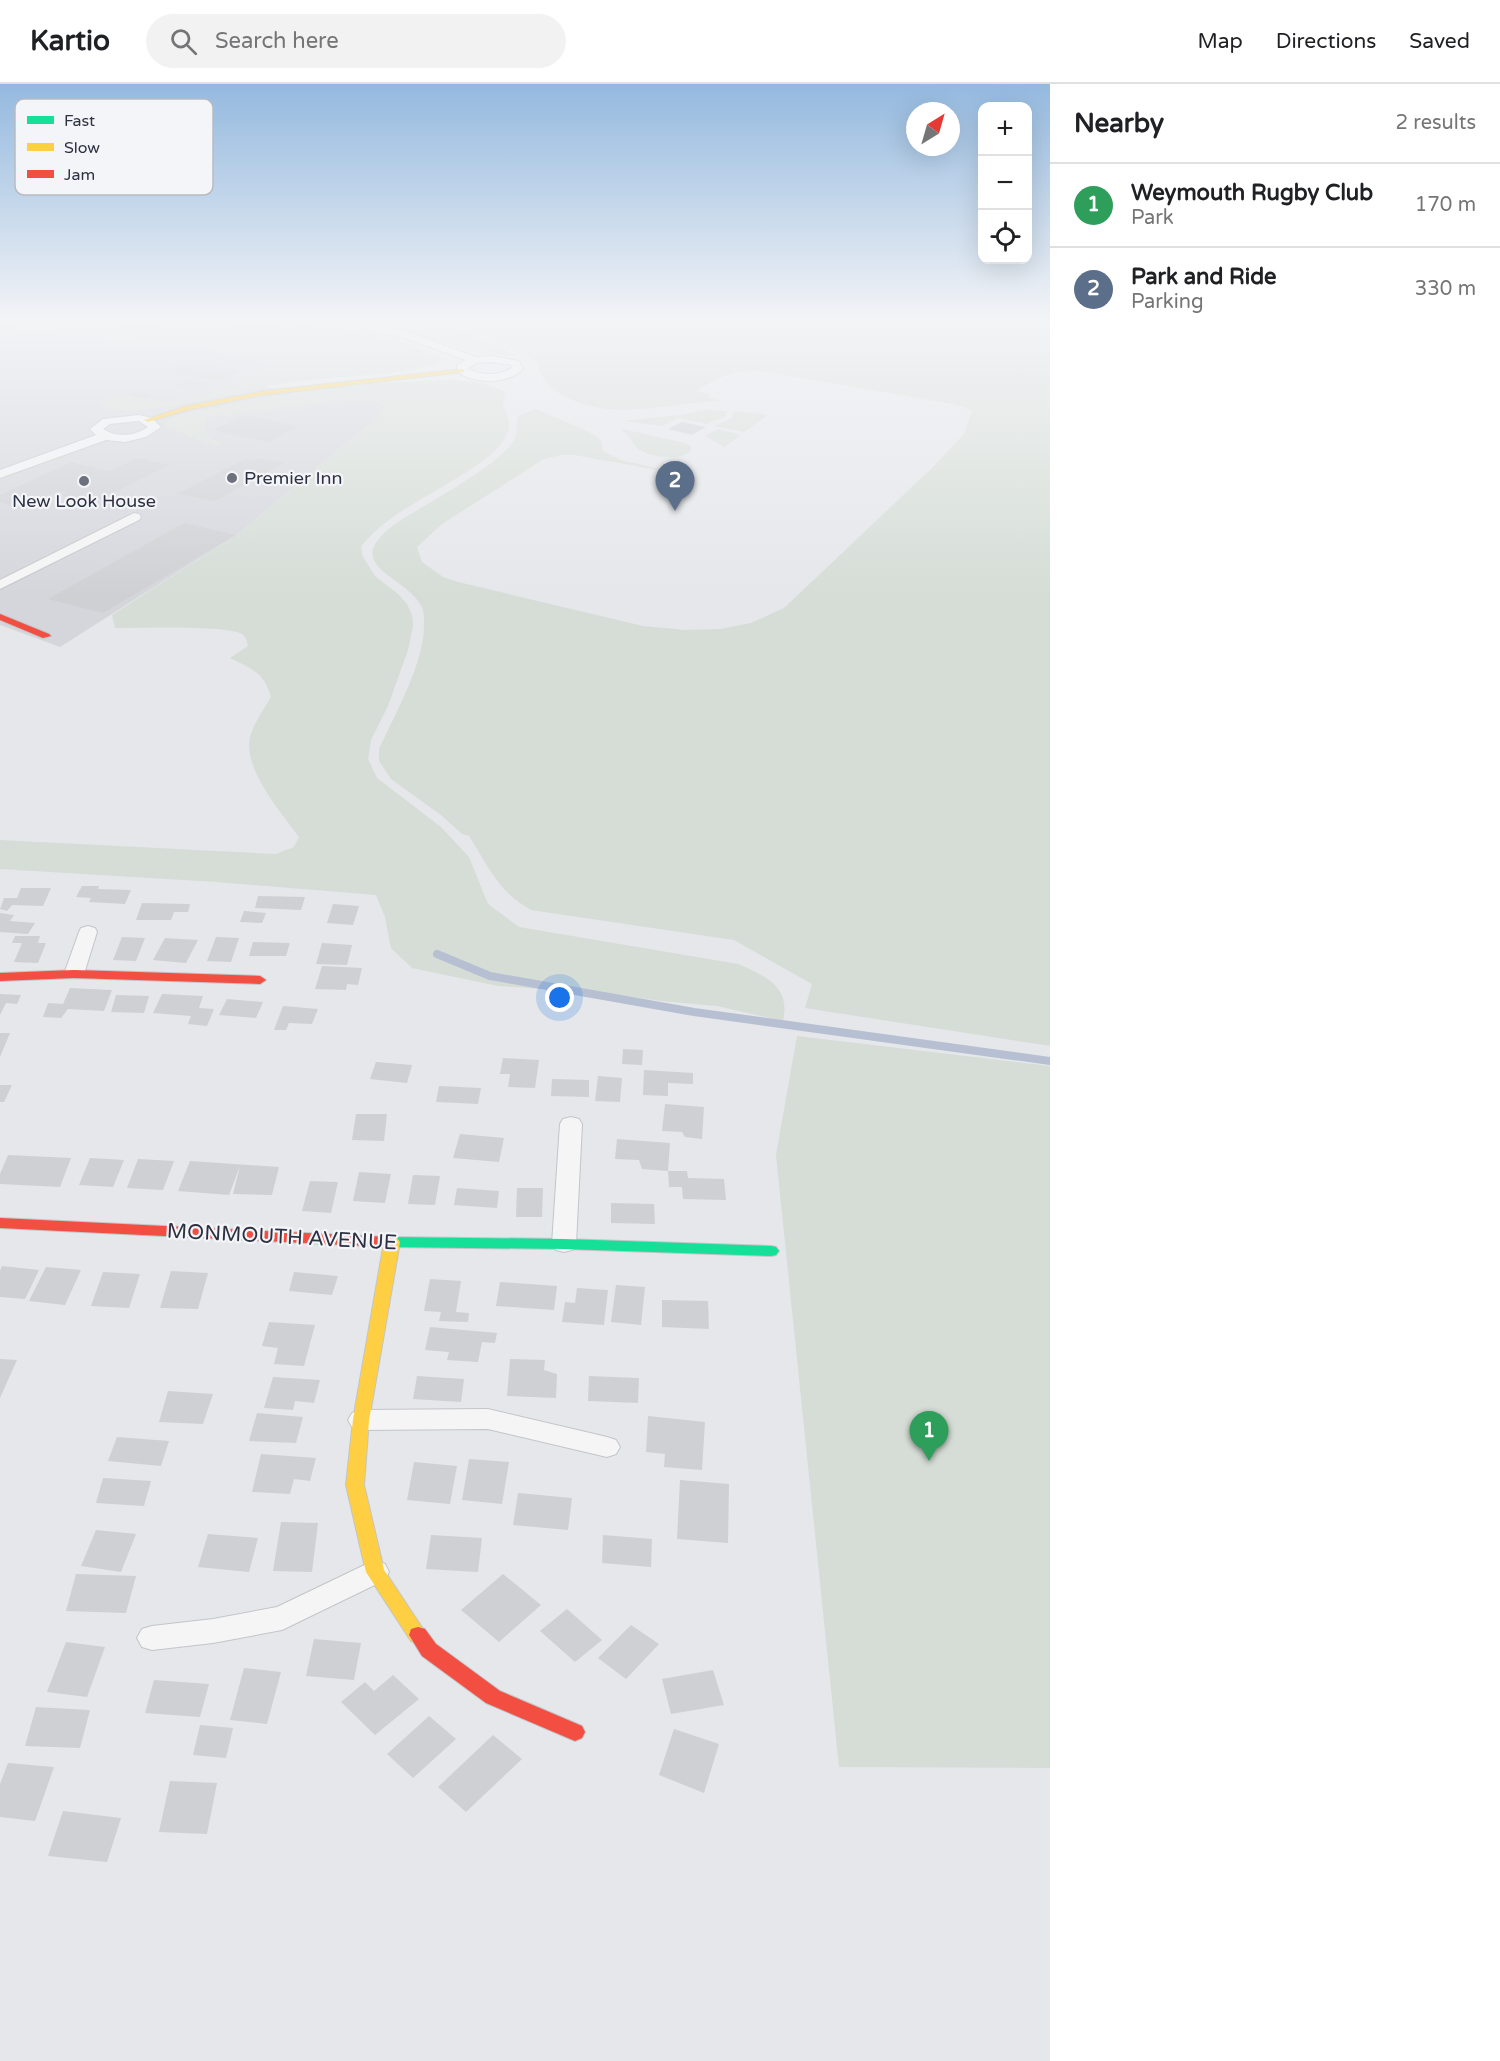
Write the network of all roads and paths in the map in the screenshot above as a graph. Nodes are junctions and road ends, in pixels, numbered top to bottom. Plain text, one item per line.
1 (175, 411) edge
2 (148, 420) junction
3 (105, 436) junction
4 (0, 474) edge
5 (134, 517) dead end
6 (0, 585) edge
7 (0, 617) edge
8 (46, 636) dead end
9 (88, 932) dead end
10 (74, 974) junction
11 (0, 977) edge
12 (260, 980) dead end
13 (571, 1124) dead end
14 (0, 1223) edge
15 (392, 1242) junction
16 (564, 1244) junction
17 (771, 1251) dead end
18 (360, 1420) junction
19 (607, 1447) dead end
20 (375, 1572) junction
21 (152, 1638) dead end
22 (575, 1732) dead end

1 - 2 main road
2 - 3 street
2 - 3 street
3 - 4 street
5 - 6 street
7 - 8 main road
9 - 10 street
10 - 11 main road
10 - 12 main road
13 - 16 street
14 - 15 main road, MONMOUTH AVENUE
15 - 16 main road, MONMOUTH AVENUE
15 - 18 main road
16 - 17 main road, MONMOUTH AVENUE
18 - 19 street
18 - 20 main road
20 - 21 street
20 - 22 main road

